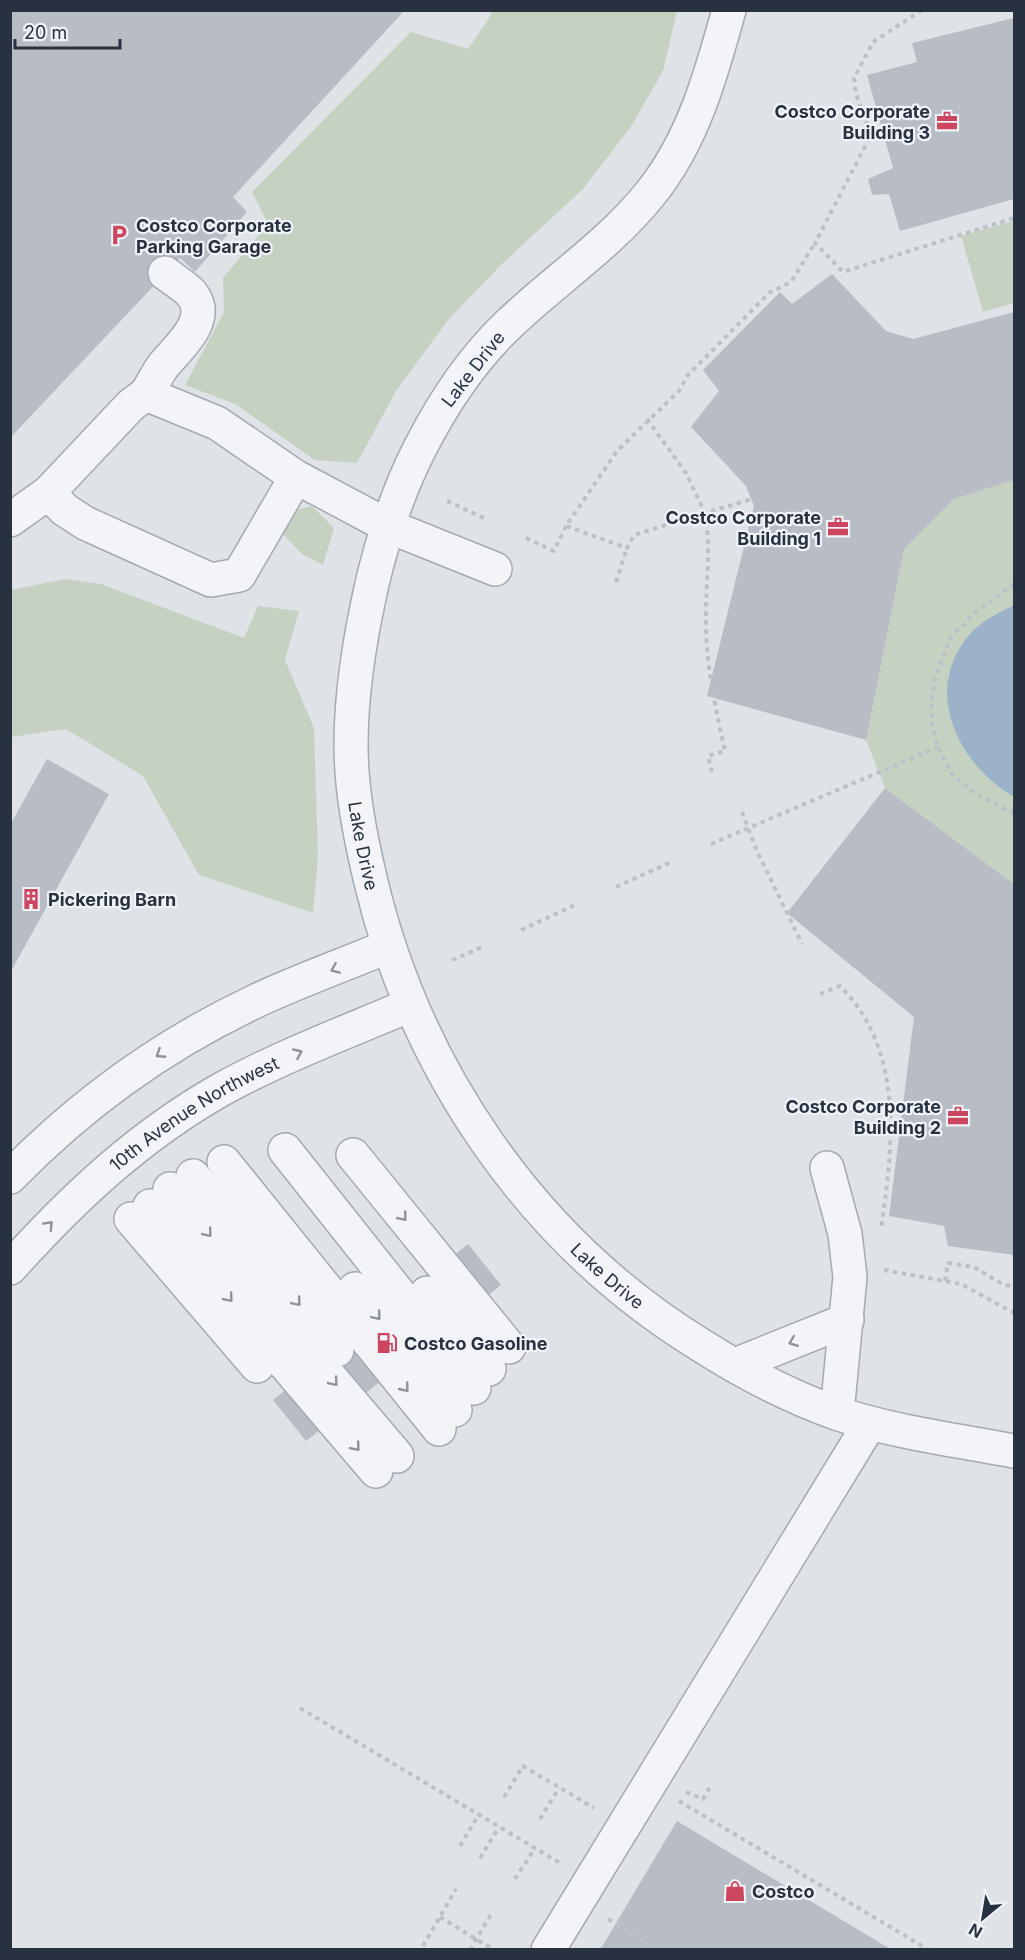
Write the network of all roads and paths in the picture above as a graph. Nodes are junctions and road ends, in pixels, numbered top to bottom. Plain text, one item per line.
1 (729, 10) edge
2 (922, 10) edge
3 (1014, 218) edge
4 (815, 243) junction
5 (165, 273) dead end
6 (146, 394) junction
7 (648, 419) junction
8 (296, 477) junction
9 (48, 493) junction
10 (752, 499) dead end
11 (447, 501) dead end
12 (705, 513) junction
13 (486, 519) dead end
14 (10, 520) edge
15 (388, 526) junction
16 (566, 526) junction
17 (526, 538) dead end
18 (627, 548) junction
19 (495, 569) dead end
20 (616, 582) dead end
21 (1014, 584) edge
22 (938, 747) junction
23 (712, 772) dead end
24 (742, 812) dead end
25 (1014, 814) edge
26 (747, 827) junction
27 (711, 844) dead end
28 (671, 862) dead end
29 (616, 886) dead end
30 (577, 904) dead end
31 (521, 930) dead end
32 (802, 944) dead end
33 (389, 946) junction
34 (484, 946) dead end
35 (452, 960) dead end
36 (820, 994) dead end
37 (410, 1005) junction
38 (298, 1151) dead end
39 (368, 1156) dead end
40 (235, 1160) dead end
41 (827, 1168) dead end
42 (10, 1177) edge
43 (881, 1232) dead end
44 (10, 1268) edge
45 (874, 1268) dead end
46 (945, 1281) junction
47 (1014, 1286) edge
48 (1014, 1313) edge
49 (848, 1320) junction
50 (735, 1365) junction
51 (442, 1412) junction
52 (837, 1413) junction
53 (870, 1423) junction
54 (1014, 1450) edge
55 (300, 1707) dead end
56 (559, 1788) junction
57 (504, 1797) dead end
58 (674, 1798) dead end
59 (600, 1812) dead end
60 (479, 1814) junction
61 (540, 1819) dead end
62 (499, 1827) junction
63 (459, 1846) dead end
64 (535, 1848) junction
65 (480, 1858) dead end
66 (566, 1866) dead end
67 (515, 1880) dead end
68 (456, 1889) dead end
69 (493, 1911) dead end
70 (603, 1916) dead end
71 (440, 1917) junction
72 (476, 1939) junction
73 (645, 1942) dead end
74 (423, 1946) dead end
75 (470, 1950) edge
76 (494, 1950) edge
77 (548, 1950) edge
78 (929, 1950) edge

1 - 15 street, Lake Drive
2 - 4 path
3 - 4 path
4 - 7 path
5 - 6 street
6 - 8 street
6 - 9 street
7 - 12 path
7 - 16 path
8 - 9 street
8 - 15 street
9 - 14 street
10 - 12 path
11 - 13 path
12 - 18 path
12 - 23 path
15 - 19 street
15 - 33 street, Lake Drive
16 - 17 path
16 - 18 path
18 - 20 path
21 - 22 path
22 - 25 path
22 - 26 path
24 - 26 path
26 - 27 path
26 - 32 path
28 - 29 path
30 - 31 path
33 - 37 street, Lake Drive
33 -> 42 street
34 - 35 path
36 - 43 path
44 -> 37 street, 10th Avenue Northwest
37 - 50 street, Lake Drive
38 - 51 street
39 -> 51 street
40 -> 51 street
41 - 49 street
45 - 46 path
46 - 47 path
46 - 48 path
49 -> 50 street
49 - 52 street
50 - 52 street, Lake Drive
51 - 51 street
52 - 53 street, Lake Drive
53 - 54 street, Lake Drive
53 - 77 street
55 - 60 path
56 - 57 path
56 - 59 path
56 - 61 path
58 - 78 path
60 - 62 path
60 - 63 path
62 - 64 path
62 - 65 path
64 - 66 path
64 - 67 path
68 - 71 path
69 - 72 path
70 - 73 path
71 - 72 path
71 - 74 path
72 - 75 path
72 - 76 path

